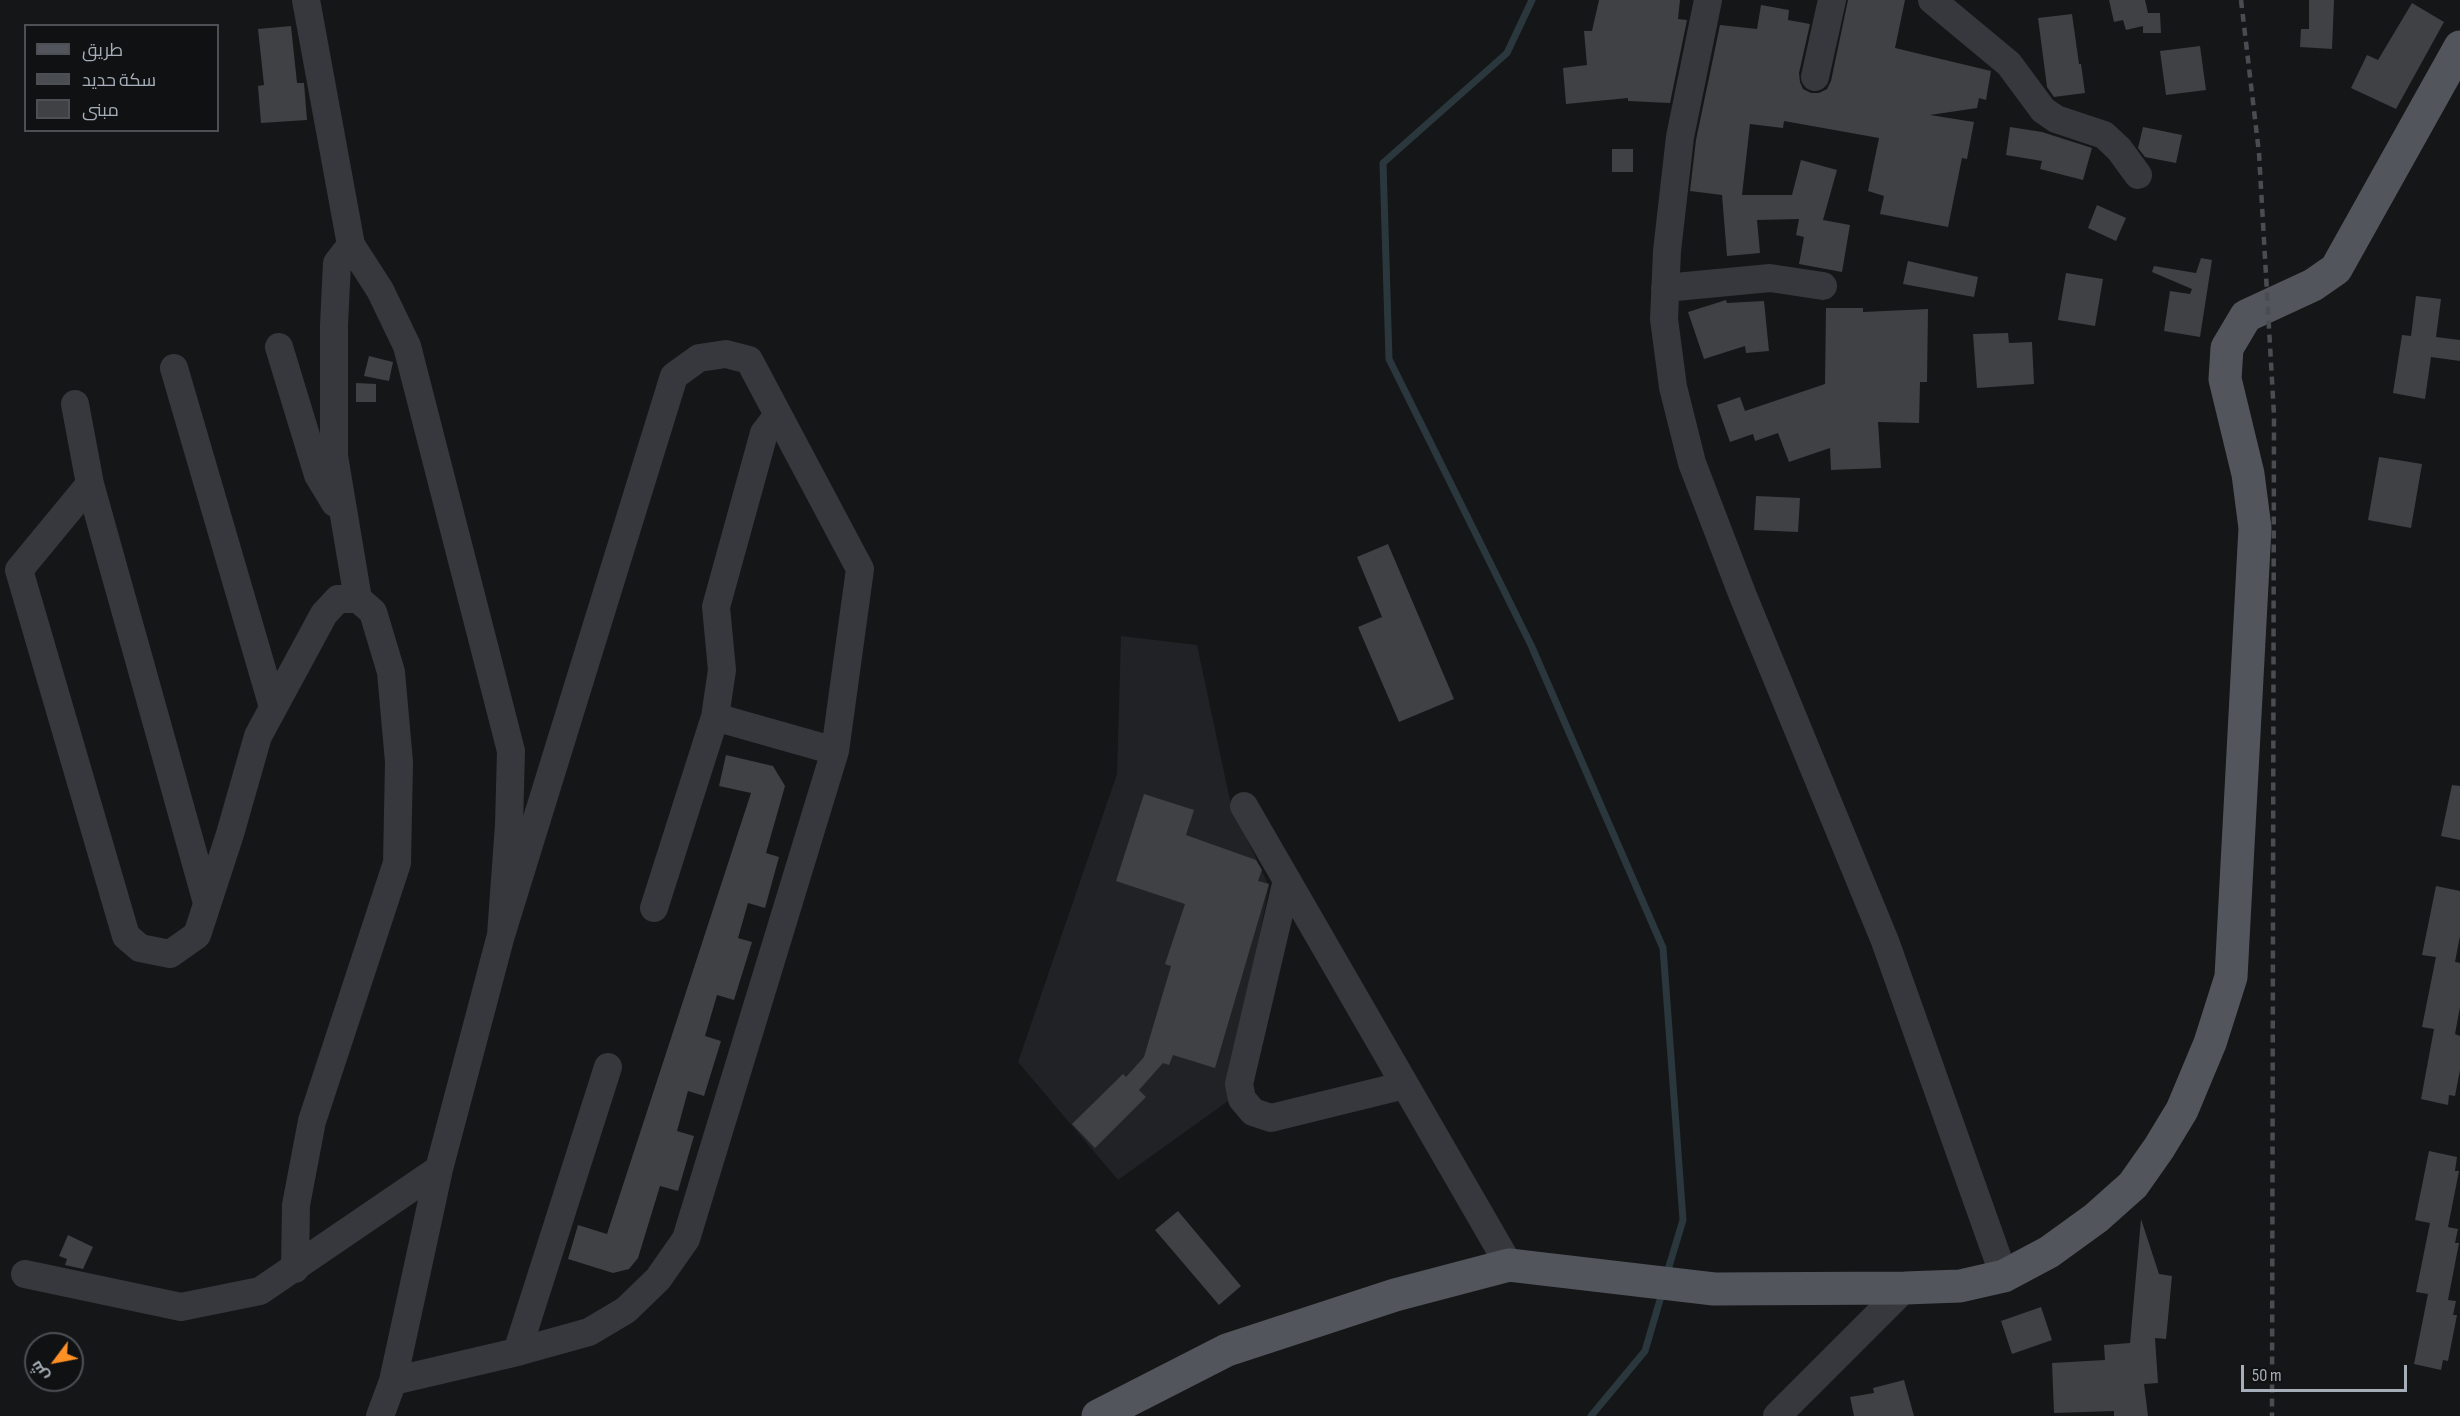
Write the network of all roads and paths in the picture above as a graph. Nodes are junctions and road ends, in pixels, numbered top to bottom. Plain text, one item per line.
1 (306, 0) edge
2 (1708, 0) edge
3 (1832, 0) edge
4 (1932, 0) edge
5 (2460, 47) edge
6 (1815, 76) dead end
7 (2138, 175) dead end
8 (351, 245) junction
9 (1823, 286) dead end
10 (1665, 288) junction
11 (279, 347) dead end
12 (174, 368) dead end
13 (75, 404) dead end
14 (778, 415) junction
15 (90, 484) junction
16 (344, 518) junction
17 (358, 599) junction
18 (273, 707) junction
19 (715, 717) junction
20 (835, 751) junction
21 (1244, 806) dead end
22 (1287, 880) junction
23 (207, 903) junction
24 (654, 908) dead end
25 (501, 935) junction
26 (608, 1067) dead end
27 (1405, 1085) junction
28 (439, 1169) junction
29 (1509, 1265) junction
30 (295, 1269) junction
31 (25, 1274) dead end
32 (2004, 1276) junction
33 (1905, 1288) junction
34 (518, 1352) junction
35 (393, 1381) junction
36 (380, 1416) edge
37 (1098, 1416) edge
38 (1777, 1416) edge

1 - 8 street
2 - 10 street
3 - 6 street
4 - 7 street
5 - 32 main road
8 - 16 street
8 - 25 street
9 - 10 street
10 - 32 street
11 - 16 street
12 - 18 street
13 - 15 street
14 - 19 street
14 - 20 street
14 - 25 street
15 - 23 street
15 - 23 street
16 - 17 street
17 - 18 street
17 - 30 street
18 - 23 street
19 - 20 street
19 - 24 street
20 - 34 street
21 - 22 street
22 - 27 street
22 - 27 street
25 - 28 street
26 - 34 street
27 - 29 street
28 - 30 street
28 - 35 street
29 - 33 main road
29 - 37 main road
30 - 31 street
32 - 33 main road
33 - 38 street
34 - 35 street
35 - 36 street

